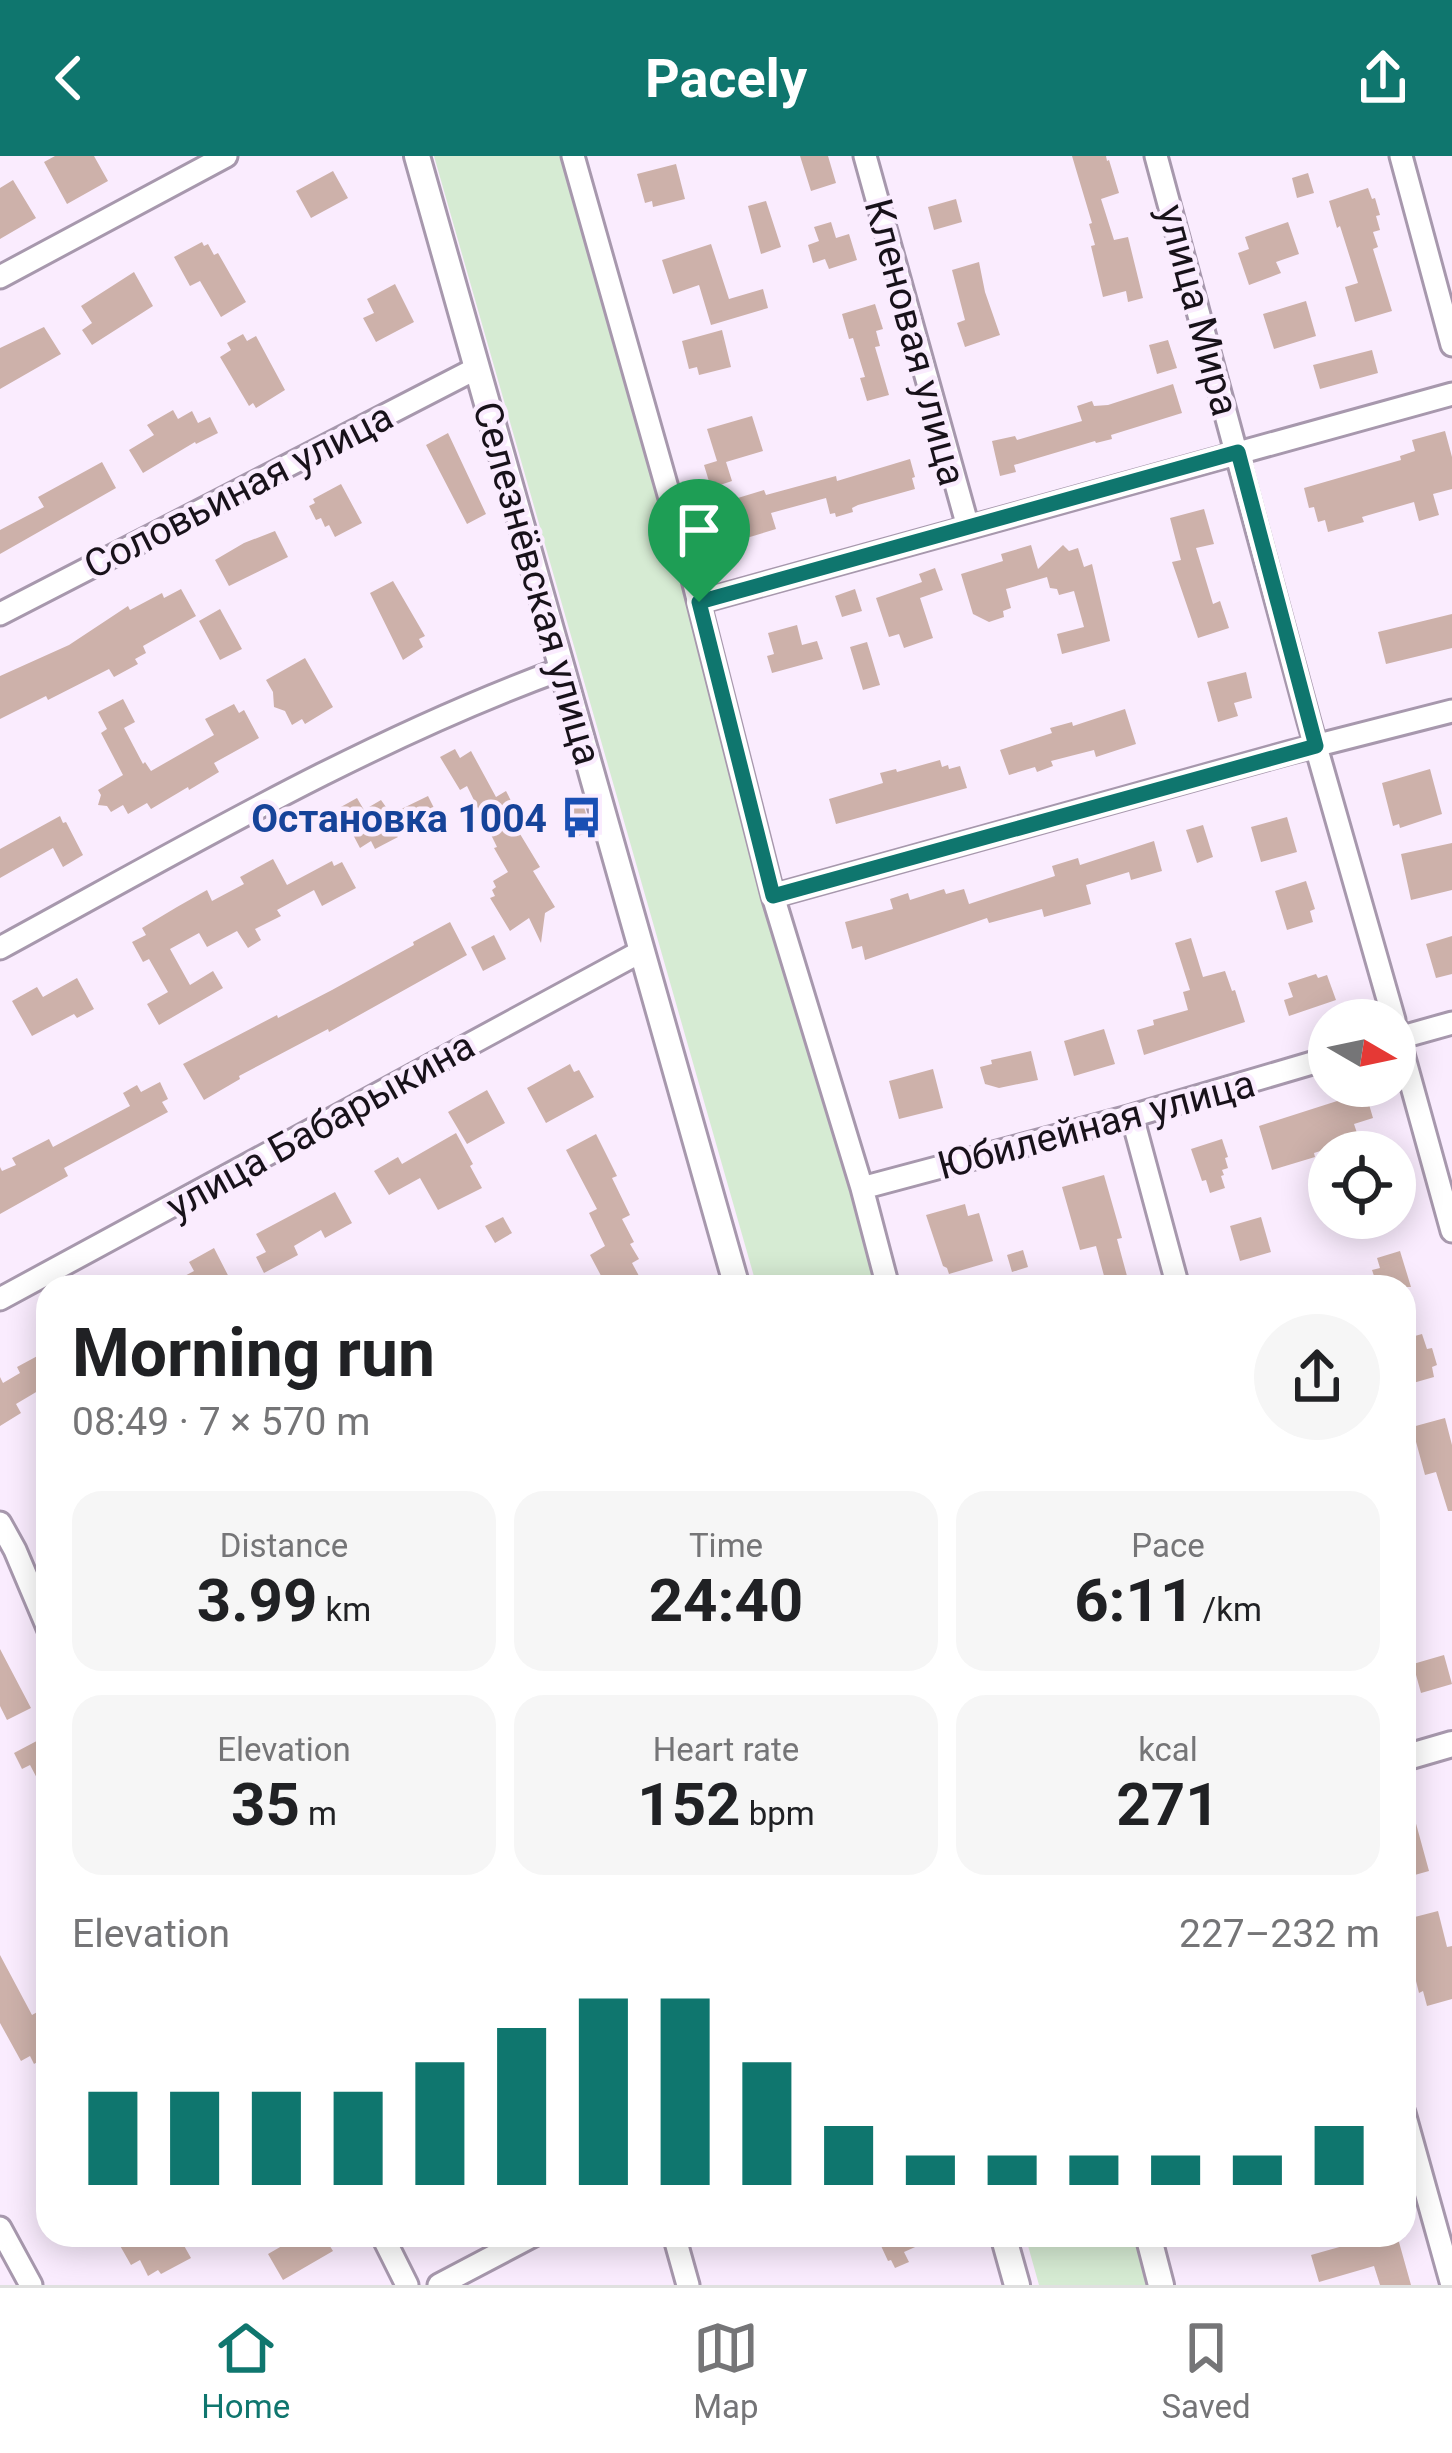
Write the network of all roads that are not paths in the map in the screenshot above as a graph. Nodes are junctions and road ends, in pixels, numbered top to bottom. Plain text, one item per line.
1 (226, 156) edge
2 (416, 156) edge
3 (573, 156) edge
4 (865, 156) edge
5 (1156, 156) edge
6 (1401, 156) edge
7 (0, 278) edge
8 (1452, 345) edge
9 (477, 368) junction
10 (1452, 394) edge
11 (1238, 452) junction
12 (968, 527) junction
13 (699, 602) junction
14 (0, 614) edge
15 (562, 669) junction
16 (1452, 711) edge
17 (1316, 746) junction
18 (773, 896) junction
19 (0, 948) edge
20 (640, 952) junction
21 (1387, 999) edge
22 (1452, 1023) edge
23 (1416, 1028) edge
24 (1308, 1064) edge
25 (1416, 1102) edge
26 (1132, 1116) junction
27 (862, 1188) junction
28 (1452, 1231) edge
29 (44, 1275) edge
30 (734, 1275) edge
31 (885, 1275) edge
32 (1175, 1275) edge
33 (36, 1279) edge
34 (0, 1299) edge
35 (0, 1523) edge
36 (36, 1600) edge
37 (1452, 1744) edge
38 (1416, 1754) edge
39 (1416, 2156) edge
40 (0, 2228) edge
41 (388, 2247) edge
42 (511, 2247) edge
43 (677, 2247) edge
44 (1006, 2247) edge
45 (1151, 2247) edge
46 (31, 2285) edge
47 (407, 2285) edge
48 (439, 2285) edge
49 (688, 2285) edge
50 (1017, 2285) edge
51 (1161, 2285) edge
52 (1452, 2285) edge

1 - 7 street
2 - 9 street, Селезнёвская улица
3 - 13 street
4 - 12 street, Кленовая улица
5 - 11 street, улица Мира
6 - 8 street
9 - 14 street, Соловьиная улица
9 - 15 street, Селезнёвская улица
10 - 11 street
11 - 12 street
11 - 17 street, улица Мира
12 - 13 street
13 - 18 street
15 - 19 street
15 - 20 street, Селезнёвская улица
16 - 17 street
17 - 18 street
17 - 21 street, улица Мира
18 - 27 street
20 - 29 street, улица Бабарыкина
20 - 30 street, Селезнёвская улица
22 - 23 street
24 - 26 street, Юбилейная улица
25 - 28 street, улица Мира
26 - 27 street, Юбилейная улица
26 - 32 street
27 - 31 street
33 - 34 street, улица Бабарыкина
35 - 36 street
37 - 38 street
39 - 52 street
40 - 46 street
41 - 47 street
42 - 48 street
43 - 49 street
44 - 50 street
45 - 51 street

